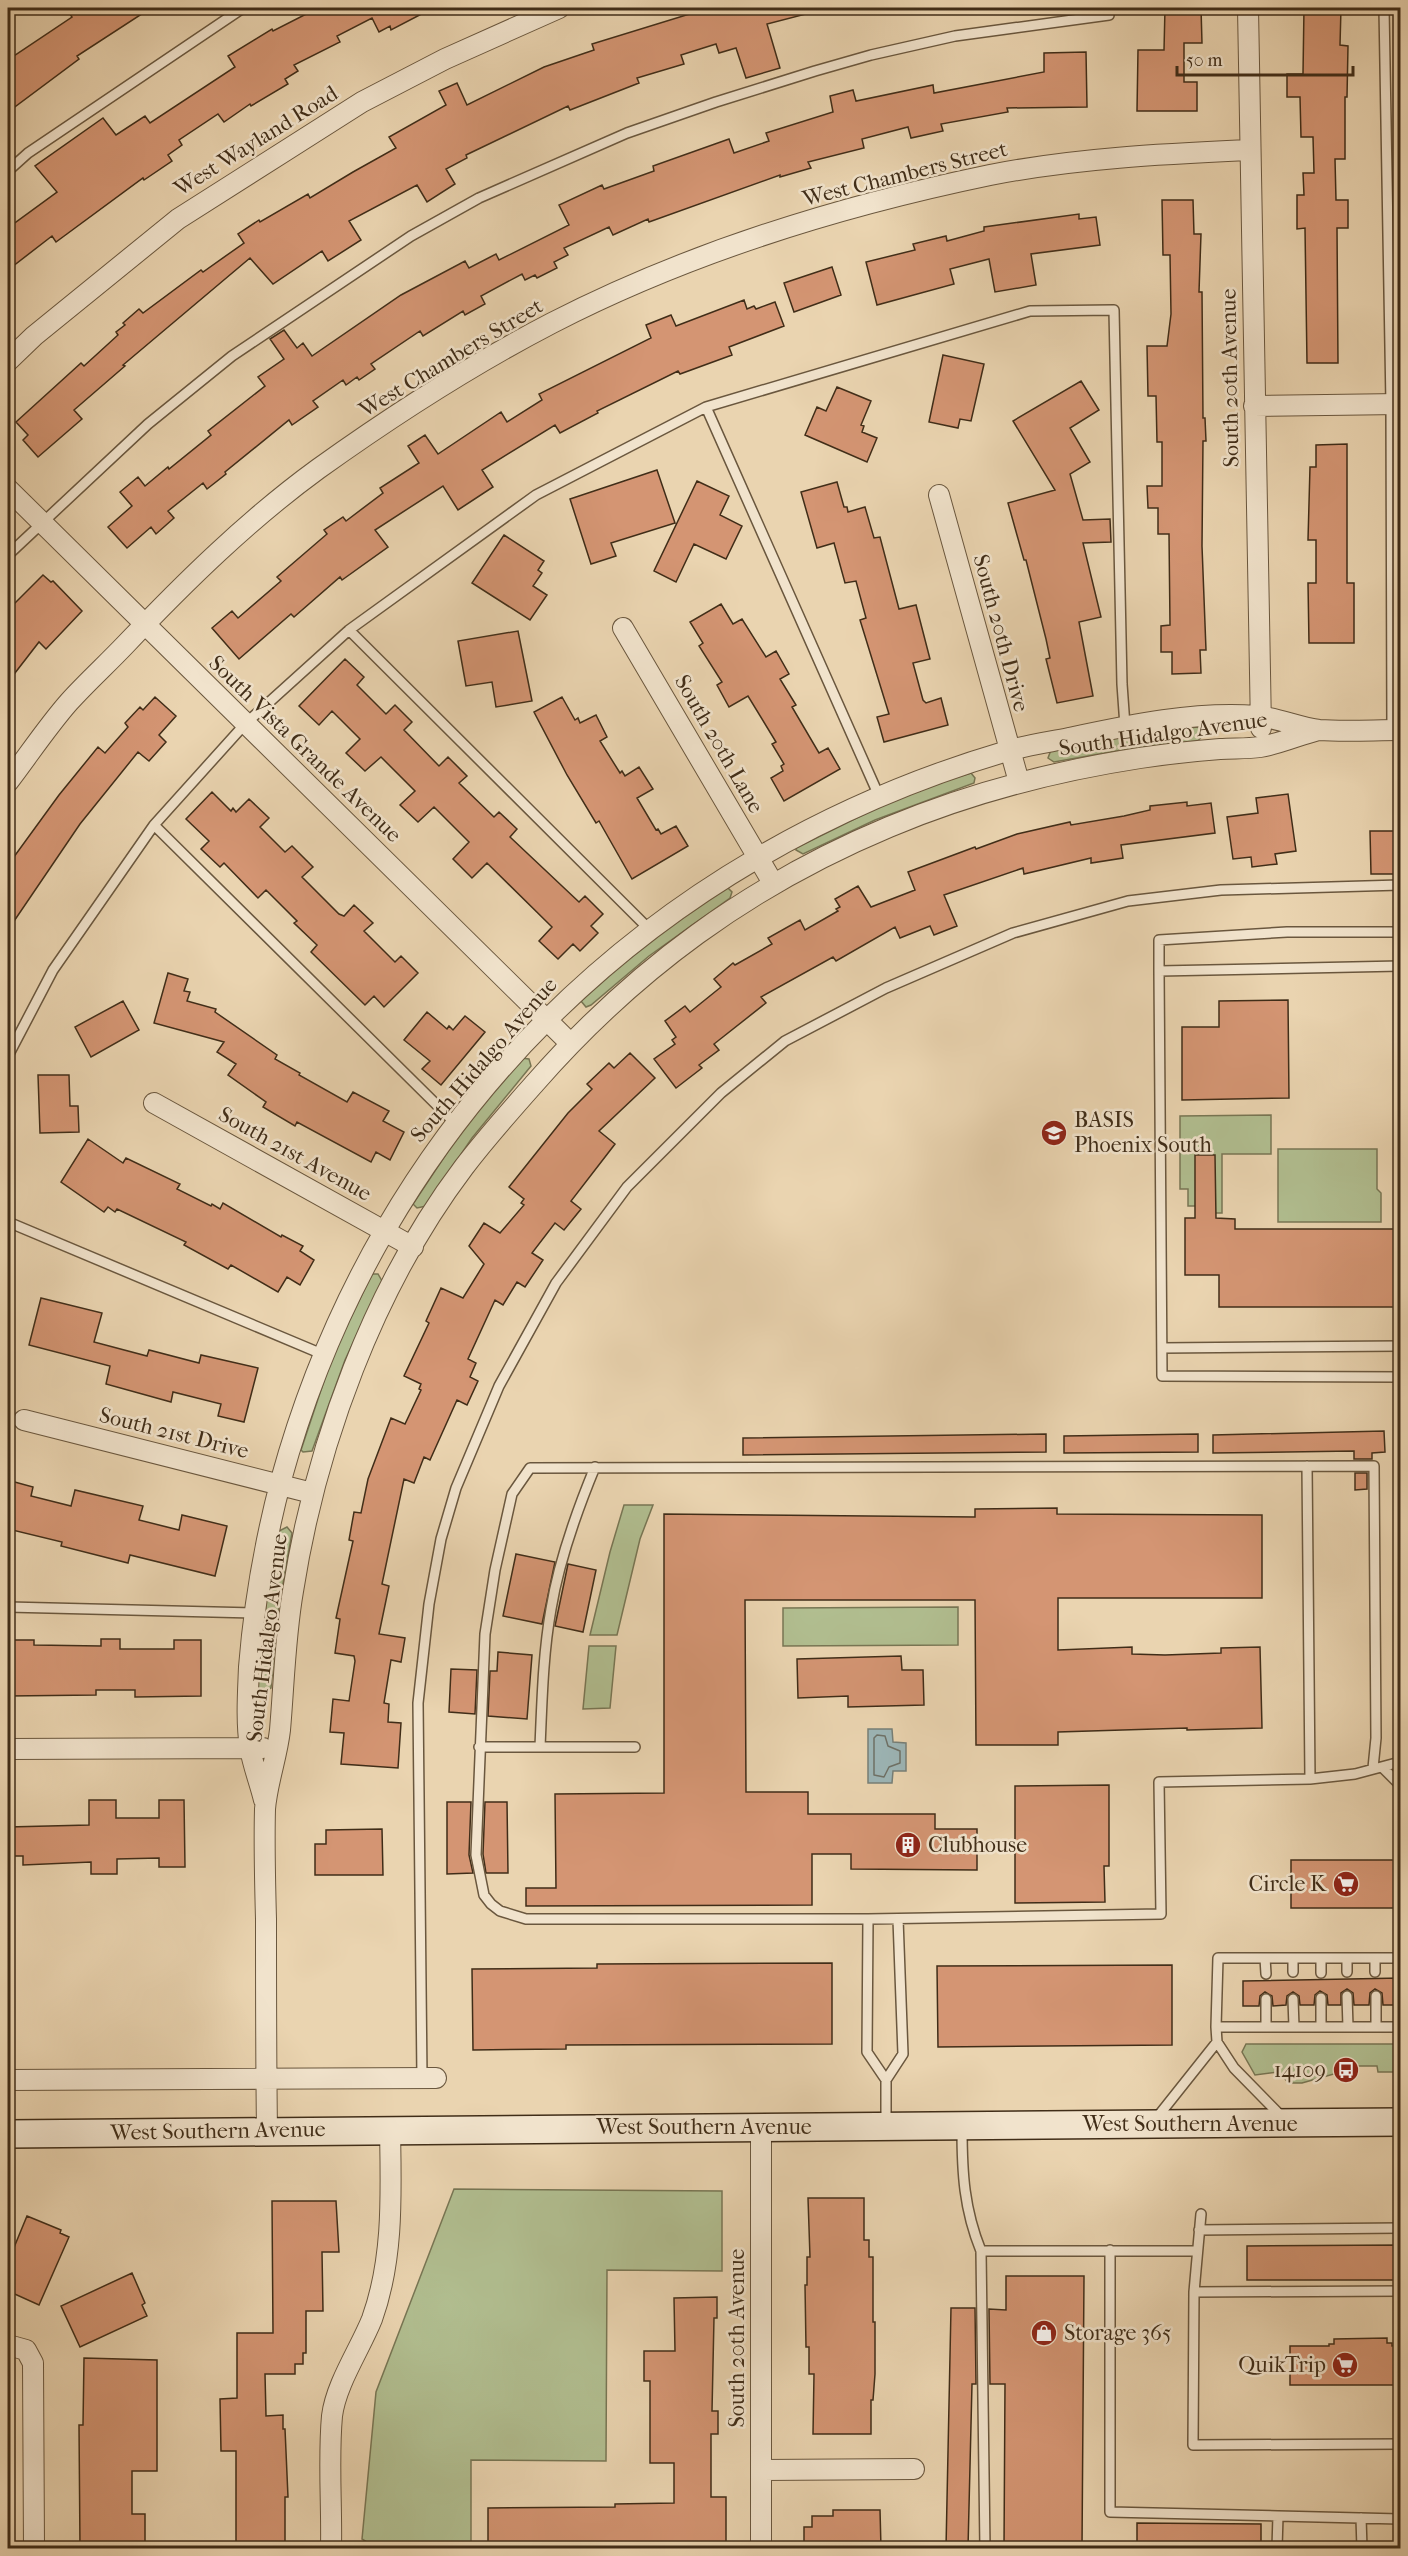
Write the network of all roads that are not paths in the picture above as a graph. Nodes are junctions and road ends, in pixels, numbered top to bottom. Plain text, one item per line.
1 (243, 8) edge
2 (559, 8) edge
3 (1109, 8) edge
4 (1248, 8) edge
5 (1384, 8) edge
6 (1250, 150) junction
7 (8, 171) edge
8 (8, 361) edge
9 (1396, 404) edge
10 (1254, 406) junction
11 (706, 407) junction
12 (8, 489) edge
13 (939, 495) dead end
14 (44, 524) junction
15 (8, 555) edge
16 (145, 624) junction
17 (623, 628) dead end
18 (349, 630) junction
19 (1261, 716) junction
20 (245, 724) junction
21 (1125, 726) junction
22 (1318, 730) junction
23 (1396, 730) edge
24 (1261, 747) junction
25 (1008, 751) junction
26 (8, 782) edge
27 (1019, 782) junction
28 (879, 796) junction
29 (154, 825) junction
30 (757, 856) junction
31 (773, 883) junction
32 (1401, 885) edge
33 (650, 930) junction
34 (1401, 932) edge
35 (1401, 966) edge
36 (1159, 971) junction
37 (547, 1019) junction
38 (570, 1042) junction
39 (8, 1056) edge
40 (154, 1103) dead end
41 (455, 1123) junction
42 (8, 1222) edge
43 (386, 1232) junction
44 (413, 1247) junction
45 (1401, 1346) edge
46 (1163, 1348) junction
47 (322, 1354) junction
48 (1401, 1377) edge
49 (24, 1420) dead end
50 (1306, 1466) junction
51 (595, 1467) junction
52 (280, 1485) junction
53 (312, 1493) junction
54 (8, 1607) edge
55 (255, 1613) junction
56 (634, 1746) dead end
57 (479, 1747) junction
58 (540, 1747) junction
59 (250, 1748) junction
60 (278, 1748) junction
61 (8, 1749) edge
62 (1401, 1762) edge
63 (1378, 1768) junction
64 (1310, 1779) junction
65 (1401, 1785) edge
66 (265, 1803) junction
67 (868, 1919) junction
68 (898, 1919) junction
69 (1265, 1958) junction
70 (1293, 1958) junction
71 (1321, 1958) junction
72 (1347, 1958) junction
73 (1375, 1958) junction
74 (1401, 1958) edge
75 (1293, 1972) dead end
76 (1347, 1972) dead end
77 (1375, 1972) dead end
78 (1321, 1973) dead end
79 (1266, 1974) dead end
80 (1347, 1996) dead end
81 (1376, 1996) dead end
82 (1321, 1998) dead end
83 (1266, 1999) dead end
84 (1293, 1999) dead end
85 (1216, 2027) junction
86 (1266, 2027) junction
87 (1294, 2027) junction
88 (1321, 2027) junction
89 (1348, 2027) junction
90 (1376, 2027) junction
91 (1401, 2027) edge
92 (1217, 2042) junction
93 (429, 2078) joint
94 (266, 2079) junction
95 (8, 2080) edge
96 (886, 2080) junction
97 (1401, 2122) edge
98 (1288, 2123) junction
99 (1151, 2124) junction
100 (962, 2125) junction
101 (886, 2126) junction
102 (760, 2127) junction
103 (390, 2129) junction
104 (267, 2130) junction
105 (8, 2134) edge
106 (1201, 2214) dead end
107 (1401, 2228) edge
108 (1199, 2230) junction
109 (1110, 2250) junction
110 (981, 2251) junction
111 (1197, 2252) junction
112 (1401, 2291) edge
113 (1194, 2292) junction
114 (17, 2348) edge
115 (1401, 2444) edge
116 (914, 2469) dead end
117 (760, 2470) junction
118 (1278, 2516) junction
119 (1361, 2518) junction
120 (1401, 2520) edge
121 (33, 2548) edge
122 (331, 2548) edge
123 (761, 2548) edge
124 (985, 2548) edge
125 (1278, 2548) edge
126 (1362, 2548) edge

1 - 7 lane
2 - 8 street, West Wayland Road
3 - 14 lane
4 - 6 street, South 20th Avenue
5 - 9 lane
6 - 10 street, South 20th Avenue
6 - 16 street, West Chambers Street
9 - 10 street
9 - 23 lane
10 - 19 street, South 20th Avenue
11 - 18 lane
11 - 21 lane
11 - 28 lane
12 - 14 street, South Vista Grande Avenue
13 - 25 street, South 20th Drive
14 - 15 lane
14 - 16 street, South Vista Grande Avenue
16 - 20 street, South Vista Grande Avenue
16 - 26 street, West Chambers Street
17 - 30 street, South 20th Lane
18 - 20 lane
18 - 33 lane
19 - 21 street, South Hidalgo Avenue
19 - 22 street, South Hidalgo Avenue
19 - 24 street, South 20th Avenue
20 - 29 lane
20 - 37 street, South Vista Grande Avenue
21 - 25 street, South Hidalgo Avenue
22 - 23 street
22 - 24 street, South Hidalgo Avenue
24 - 27 street, South Hidalgo Avenue
25 - 27 street, South 20th Drive
25 - 28 street, South Hidalgo Avenue
27 - 31 street, South Hidalgo Avenue
28 - 30 street, South Hidalgo Avenue
29 - 39 lane
29 - 41 lane
30 - 31 street, South 20th Lane
30 - 33 street, South Hidalgo Avenue
31 - 38 street, South Hidalgo Avenue
32 - 93 lane
33 - 37 street, South Hidalgo Avenue
34 - 36 lane
35 - 36 lane
36 - 46 lane
37 - 38 street, South Vista Grande Avenue
37 - 41 street, South Hidalgo Avenue
38 - 44 street, South Hidalgo Avenue
40 - 43 street, South 21st Avenue
41 - 43 street, South Hidalgo Avenue
42 - 47 lane
43 - 44 street, South 21st Avenue
43 - 47 street, South Hidalgo Avenue
44 - 53 street, South Hidalgo Avenue
45 - 46 lane
46 - 48 lane
47 - 52 street, South Hidalgo Avenue
49 - 52 street, South 21st Drive
50 - 51 lane
50 - 63 lane
50 - 64 lane
51 - 57 lane
51 - 58 lane
52 - 53 street, South 21st Drive
52 - 55 street, South Hidalgo Avenue
53 - 60 street, South Hidalgo Avenue
54 - 55 lane
55 - 59 street, South Hidalgo Avenue
56 - 58 lane
57 - 58 lane
57 - 67 lane
59 - 60 street
59 - 61 street
59 - 66 street, South Hidalgo Avenue
60 - 66 street, South Hidalgo Avenue
62 - 63 lane
63 - 64 lane
63 - 65 lane
64 - 68 lane
66 - 94 street, South Hidalgo Avenue
67 - 68 lane
67 - 96 lane
68 - 96 lane
69 - 70 lane
69 - 79 lane
69 - 85 lane
70 - 71 lane
70 - 75 lane
71 - 72 lane
71 - 78 lane
72 - 73 lane
72 - 76 lane
73 - 74 lane
73 - 77 lane
80 - 89 lane
81 - 90 lane
82 - 88 lane
83 - 86 lane
84 - 87 lane
85 - 86 lane
85 - 92 lane
86 - 87 lane
87 - 88 lane
88 - 89 lane
89 - 90 lane
90 - 91 lane
92 - 98 lane
92 - 99 lane
93 - 94 street
94 - 95 street
94 - 104 street, South Hidalgo Avenue
96 - 101 lane
97 - 98 main road, West Southern Avenue
98 - 99 main road, West Southern Avenue
99 - 100 main road, West Southern Avenue
100 - 101 main road, West Southern Avenue
100 - 110 lane
101 - 102 main road, West Southern Avenue
102 - 103 main road, West Southern Avenue
102 - 117 street, South 20th Avenue
103 - 104 main road, West Southern Avenue
103 - 122 street
104 - 105 main road, West Southern Avenue
106 - 108 lane
107 - 108 lane
108 - 111 lane
109 - 110 lane
109 - 111 lane
109 - 118 lane
110 - 124 lane
111 - 113 lane
112 - 113 lane
113 - 115 lane
114 - 121 street
116 - 117 street
117 - 123 street, South 20th Avenue
118 - 119 lane
118 - 125 lane
119 - 120 lane
119 - 126 lane

